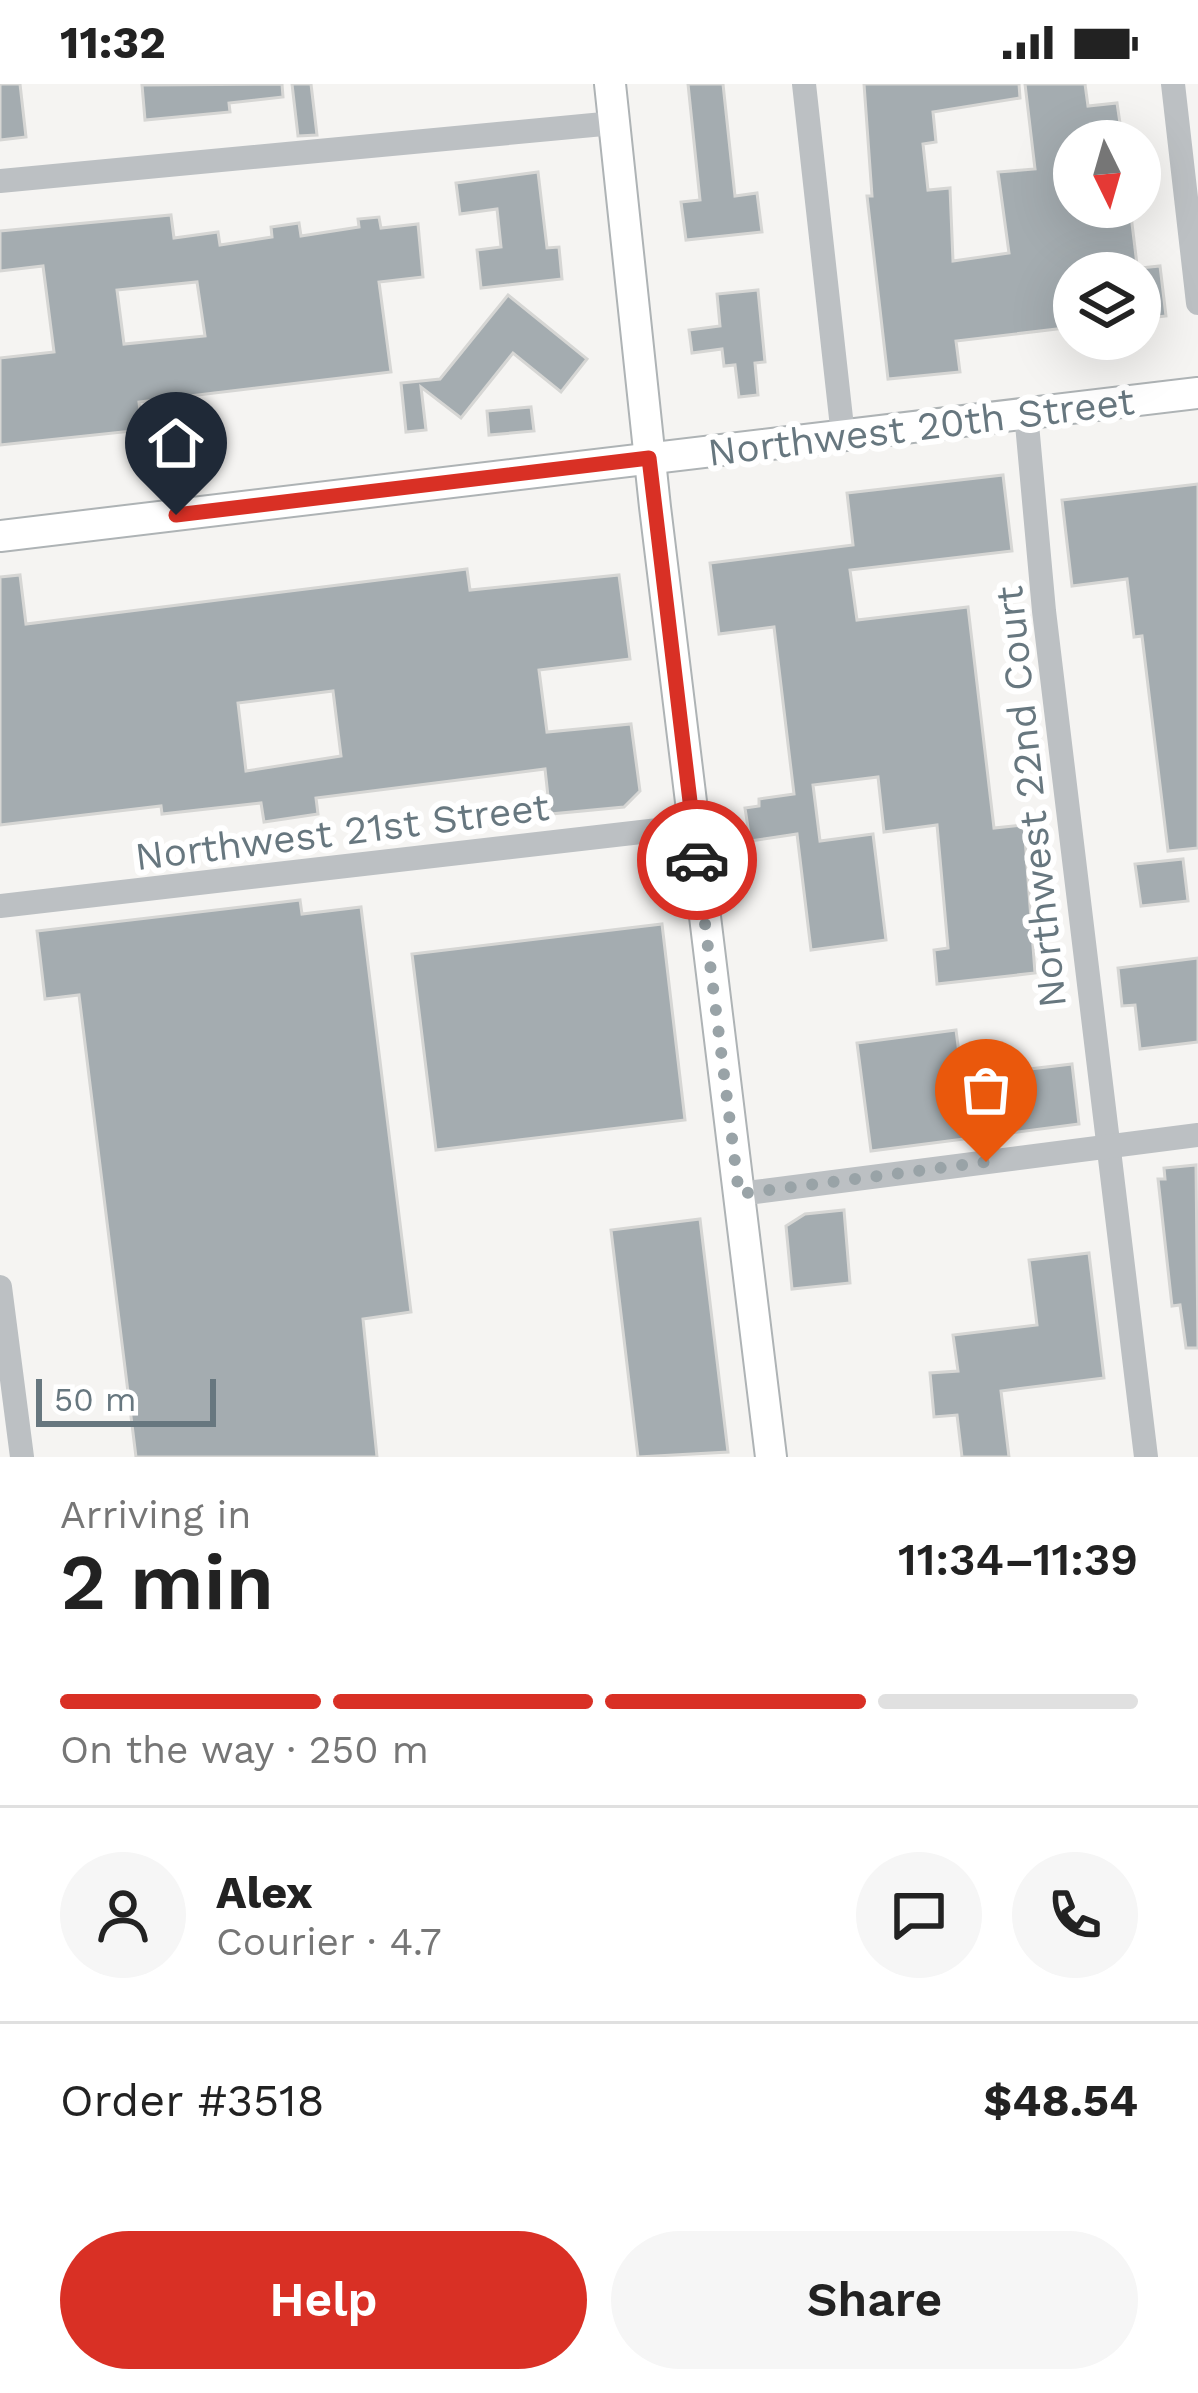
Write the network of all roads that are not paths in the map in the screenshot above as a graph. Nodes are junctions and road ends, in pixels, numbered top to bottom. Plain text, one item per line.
1 (610, 84) edge
2 (804, 84) edge
3 (1173, 84) edge
4 (614, 123) junction
5 (0, 181) edge
6 (1198, 303) edge
7 (1198, 393) edge
8 (1026, 413) junction
9 (843, 436) junction
10 (649, 458) junction
11 (0, 536) edge
12 (693, 826) junction
13 (0, 906) edge
14 (1198, 1135) edge
15 (1106, 1148) junction
16 (739, 1194) junction
17 (0, 1287) edge
18 (22, 1457) edge
19 (771, 1457) edge
20 (1146, 1457) edge

1 - 4 main road
2 - 9 street
3 - 6 street
4 - 5 street
4 - 10 main road
7 - 8 main road, Northwest 20th Street
8 - 9 main road, Northwest 20th Street
8 - 15 street, Northwest 22nd Court
9 - 10 main road, Northwest 20th Street
10 - 11 main road, Northwest 20th Street
10 - 12 main road
12 - 13 street, Northwest 21st Street
12 - 16 main road
14 - 15 street
15 - 16 street
15 - 20 street, Northwest 22nd Court
16 - 19 main road
17 - 18 street

